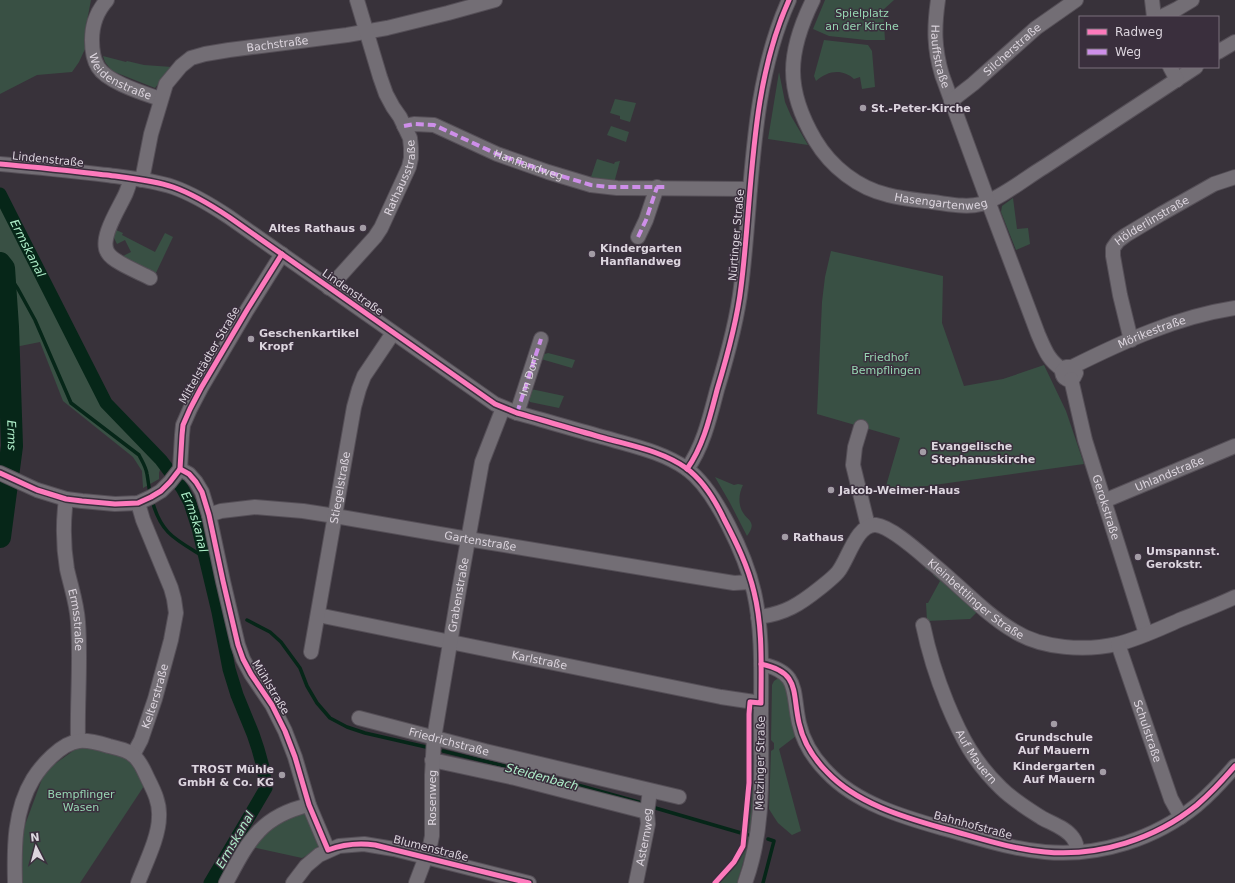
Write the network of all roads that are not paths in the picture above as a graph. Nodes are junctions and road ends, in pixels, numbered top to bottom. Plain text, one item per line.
1 (107, 0) edge
2 (356, 0) edge
3 (789, 0) edge
4 (813, 0) edge
5 (938, 0) edge
6 (1076, 0) edge
7 (1152, 0) edge
8 (1192, 0) edge
9 (488, 1) edge
10 (1154, 16) edge
11 (1163, 16) edge
12 (367, 32) junction
13 (1235, 42) edge
14 (1219, 51) edge
15 (1171, 68) edge
16 (1195, 68) edge
17 (1177, 80) junction
18 (160, 99) junction
19 (951, 101) junction
20 (404, 126) junction
21 (0, 164) edge
22 (1235, 177) edge
23 (136, 179) junction
24 (657, 187) junction
25 (750, 189) junction
26 (988, 201) junction
27 (638, 237) dead end
28 (282, 254) junction
29 (150, 278) dead end
30 (329, 288) junction
31 (1235, 308) edge
32 (393, 333) junction
33 (541, 339) dead end
34 (1132, 340) junction
35 (1069, 372) junction
36 (503, 408) junction
37 (517, 414) junction
38 (861, 427) dead end
39 (1235, 446) edge
40 (180, 469) junction
41 (686, 469) junction
42 (0, 473) edge
43 (66, 499) junction
44 (1104, 501) junction
45 (142, 502) junction
46 (209, 515) junction
47 (335, 516) junction
48 (868, 526) junction
49 (468, 539) junction
50 (751, 582) junction
51 (1235, 597) edge
52 (318, 615) junction
53 (758, 617) junction
54 (923, 625) dead end
55 (1146, 634) junction
56 (450, 642) junction
57 (1118, 644) junction
58 (311, 652) dead end
59 (761, 664) junction
60 (761, 703) junction
61 (359, 718) dead end
62 (434, 738) junction
63 (78, 741) junction
64 (133, 755) junction
65 (432, 760) junction
66 (1235, 766) edge
67 (650, 791) junction
68 (679, 797) dead end
69 (309, 805) junction
70 (647, 812) junction
71 (1181, 817) junction
72 (328, 850) junction
73 (1077, 852) junction
74 (426, 857) junction
75 (526, 882) edge
76 (15, 883) edge
77 (138, 883) edge
78 (226, 883) edge
79 (293, 883) edge
80 (416, 883) edge
81 (636, 883) edge
82 (745, 883) edge

1 - 18 street, Weidenstraße
2 - 12 street, Rathausstraße
3 - 25 street, Nürtinger Straße
4 - 26 street, Hasengartenweg
5 - 19 street, Hauffstraße
6 - 19 street, Silcherstraße
7 - 10 street
8 - 11 street
9 - 12 street, Bachstraße
12 - 18 street, Bachstraße
12 - 20 street, Rathausstraße
13 - 14 street
15 - 17 street
16 - 17 street, Hasengartenweg
17 - 26 street, Hasengartenweg
18 - 23 street, Bachstraße
19 - 26 street, Hauffstraße
20 - 24 street, Hanflandweg
20 - 30 street, Rathausstraße
21 - 23 street, Lindenstraße
22 - 34 street, Hölderlinstraße
23 - 28 street, Lindenstraße
23 - 29 street, Bachstraße
24 - 25 street, Hanflandweg
24 - 27 street
25 - 41 street, Nürtinger Straße
26 - 35 street
28 - 30 street, Lindenstraße
28 - 40 street, Mittelstädter Straße
30 - 32 street, Lindenstraße
31 - 34 street, Mörikestraße
32 - 36 street, Lindenstraße
32 - 47 street, Stiegelstraße
33 - 37 street, Im Dorf
34 - 35 street, Mörikestraße
35 - 44 street, Gerokstraße
36 - 37 street, Lindenstraße
36 - 49 street, Grabenstraße
37 - 41 street, Lindenstraße
38 - 48 street
39 - 44 street, Uhlandstraße
40 - 45 street
40 - 46 street, Mühlstraße
41 - 50 street, Metzinger Straße
42 - 43 street
43 - 45 street
43 - 63 street, Ermsstraße
44 - 55 street, Gerokstraße
45 - 64 street, Kelterstraße
46 - 47 street, Gartenstraße
46 - 69 street, Mühlstraße
47 - 49 street, Gartenstraße
47 - 52 street, Stiegelstraße
48 - 53 street
48 - 57 street, Kleinbettlinger Straße
49 - 50 street, Gartenstraße
49 - 56 street, Grabenstraße
50 - 53 street, Metzinger Straße
51 - 55 street, Kleinbettlinger Straße
52 - 56 street, Karlstraße
52 - 58 street, Stiegelstraße
53 - 59 street, Metzinger Straße
54 - 73 street, Auf Mauern
55 - 57 street, Kleinbettlinger Straße
56 - 60 street, Karlstraße
56 - 62 street, Grabenstraße
57 - 71 street, Schulstraße
59 - 60 street, Metzinger Straße
59 - 73 street, Bahnhofstraße
60 - 82 street, Metzinger Straße
61 - 62 street, Friedrichstraße
62 - 65 street, Rosenweg
62 - 67 street, Friedrichstraße
63 - 64 street
63 - 76 street
64 - 77 street
65 - 70 street
65 - 74 street, Rosenweg
66 - 71 street, Bahnhofstraße
67 - 68 street, Friedrichstraße
67 - 70 street, Asternweg
69 - 72 street, Mühlstraße
69 - 78 street
70 - 81 street, Asternweg
71 - 73 street, Bahnhofstraße
72 - 74 street, Blumenstraße
72 - 79 street, Blumenstraße
74 - 75 street, Blumenstraße
74 - 80 street, Rosenweg

